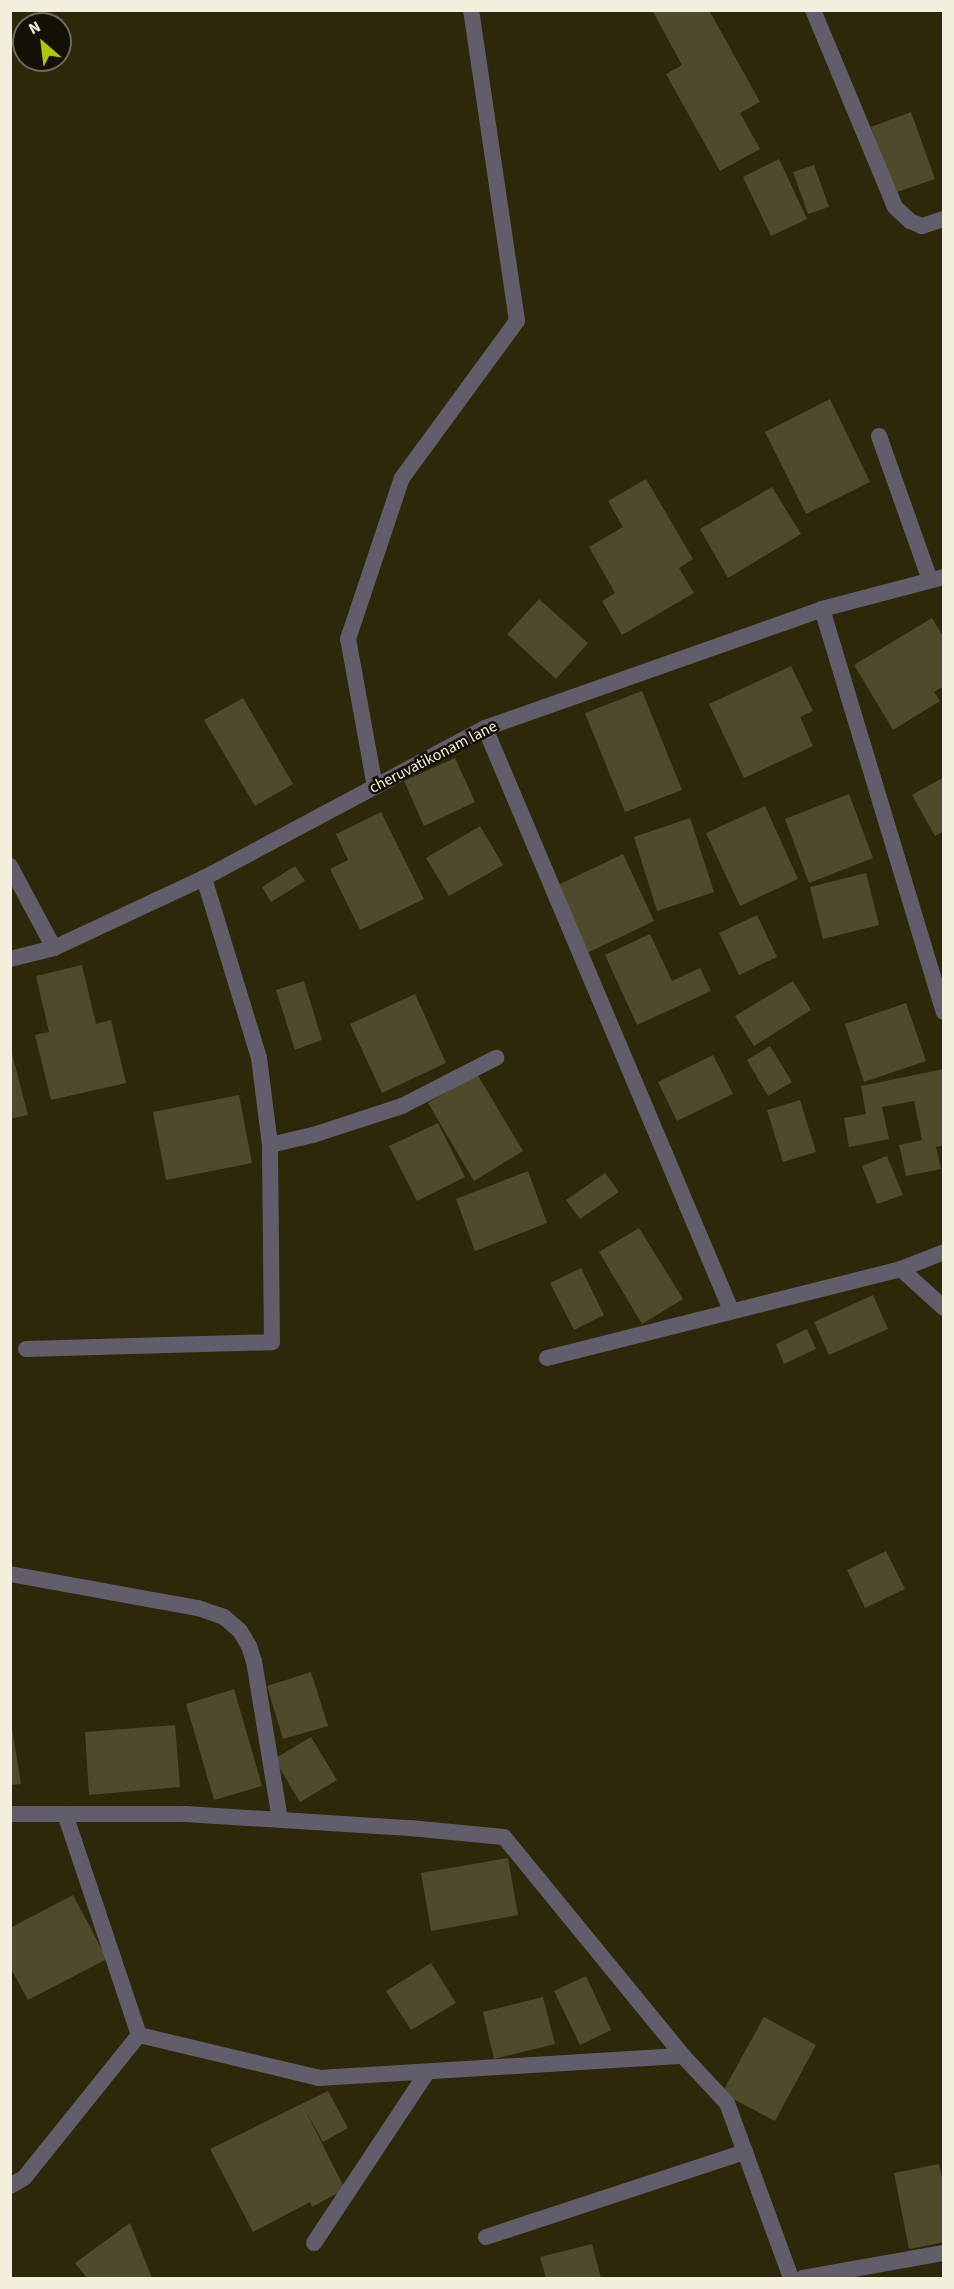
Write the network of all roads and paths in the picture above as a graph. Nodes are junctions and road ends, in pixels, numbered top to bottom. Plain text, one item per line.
1 (471, 10) edge
2 (813, 10) edge
3 (944, 219) edge
4 (879, 436) dead end
5 (937, 578) edge
6 (822, 609) junction
7 (485, 728) junction
8 (375, 786) junction
9 (10, 866) edge
10 (204, 878) junction
11 (54, 948) junction
12 (10, 960) edge
13 (944, 1012) edge
14 (495, 1058) dead end
15 (270, 1145) junction
16 (944, 1252) edge
17 (901, 1269) junction
18 (944, 1308) edge
19 (731, 1310) junction
20 (26, 1349) dead end
21 (547, 1358) dead end
22 (10, 1574) edge
23 (10, 1814) edge
24 (65, 1814) junction
25 (280, 1820) junction
26 (139, 2035) junction
27 (682, 2056) junction
28 (427, 2072) junction
29 (745, 2152) junction
30 (10, 2186) edge
31 (486, 2237) dead end
32 (314, 2243) dead end
33 (944, 2253) edge
34 (791, 2278) edge
35 (803, 2278) edge

1 - 8 street
2 - 3 street
4 - 5 street
5 - 6 street, cheruvatikonam lane
6 - 7 street, cheruvatikonam lane
6 - 13 street
7 - 8 street, cheruvatikonam lane
7 - 19 street
8 - 10 street, cheruvatikonam lane
9 - 11 street
10 - 11 street, cheruvatikonam lane
10 - 15 street
11 - 12 street, cheruvatikonam lane
14 - 15 street
15 - 20 street
16 - 17 street
17 - 18 street
17 - 19 street
19 - 21 street
22 - 25 street
23 - 24 street
24 - 25 street
24 - 26 street
25 - 27 street
26 - 28 street
26 - 30 street
27 - 28 street
27 - 29 street
28 - 32 street
29 - 31 street
29 - 34 street
33 - 35 street

